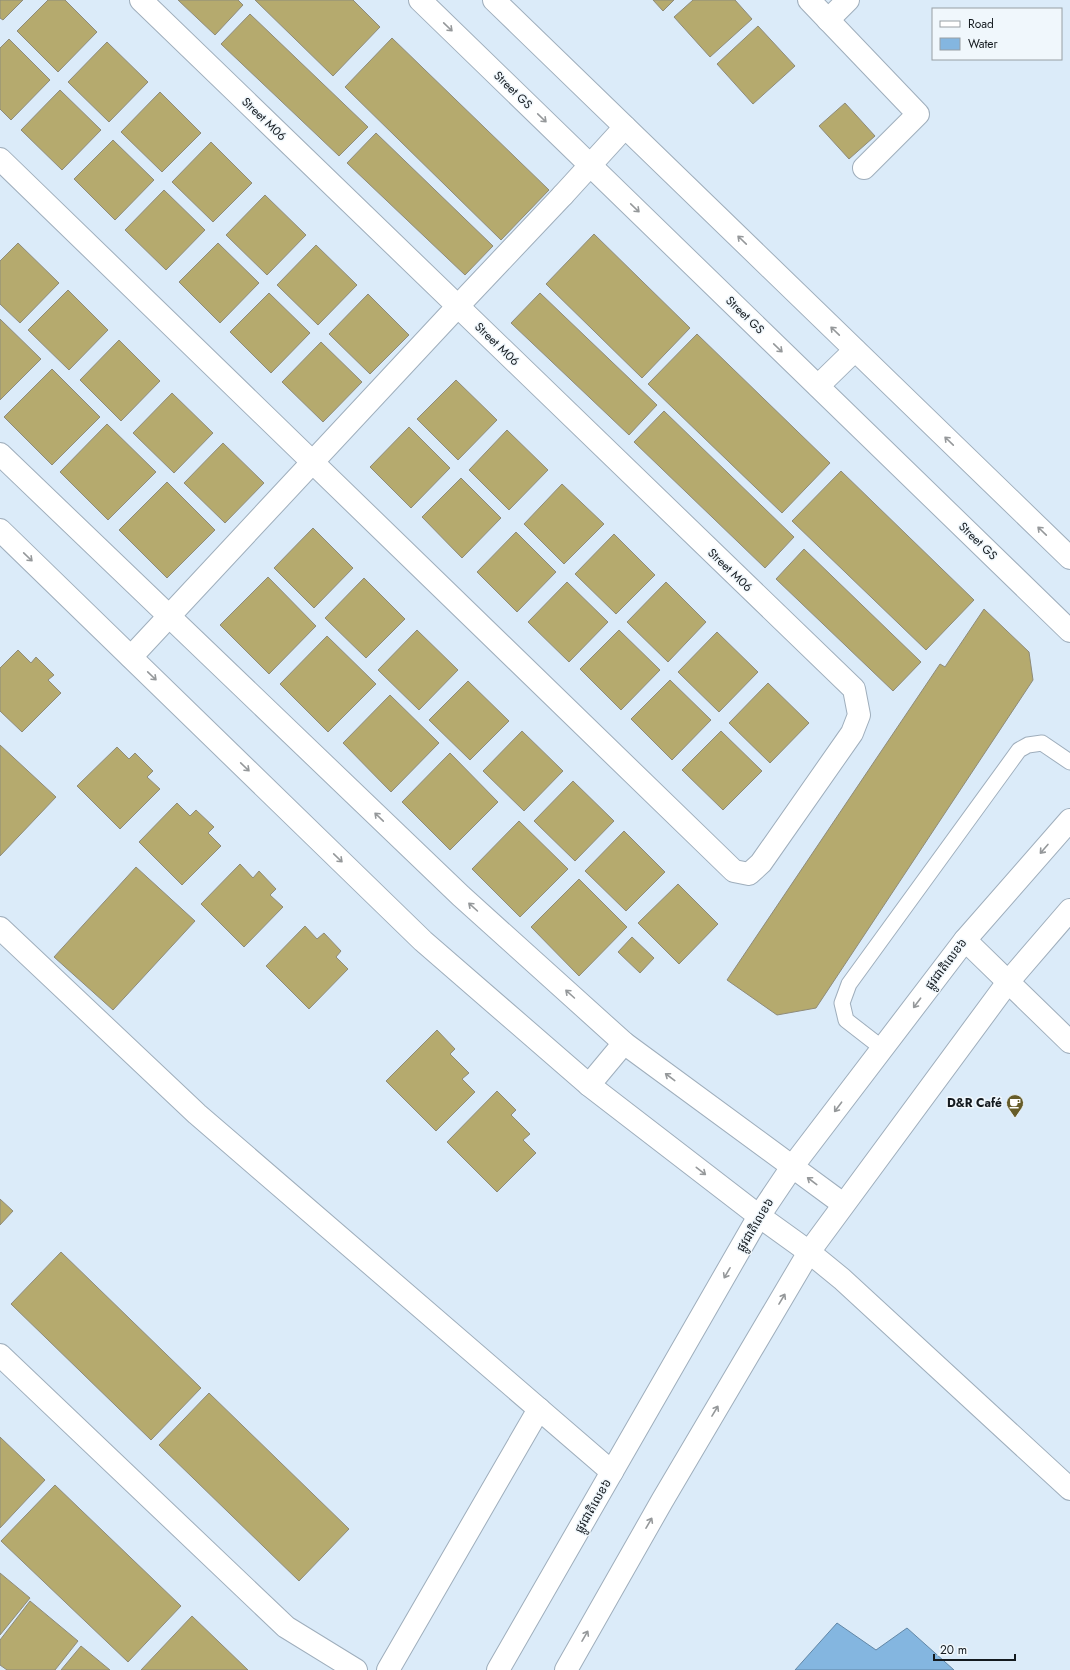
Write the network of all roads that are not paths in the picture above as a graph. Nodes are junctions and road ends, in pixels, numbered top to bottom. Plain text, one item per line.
1 (141, 0) edge
2 (420, 0) edge
3 (494, 0) edge
4 (809, 0) edge
5 (848, 0) edge
6 (828, 20) junction
7 (625, 127) junction
8 (0, 159) edge
9 (591, 165) junction
10 (864, 168) dead end
11 (458, 306) junction
12 (855, 350) junction
13 (818, 386) junction
14 (0, 454) edge
15 (313, 462) junction
16 (0, 530) edge
17 (1070, 558) edge
18 (170, 616) junction
19 (1070, 631) edge
20 (131, 657) junction
21 (1070, 762) edge
22 (1070, 820) edge
23 (1070, 910) edge
24 (0, 928) edge
25 (965, 940) junction
26 (1008, 982) junction
27 (1070, 1042) edge
28 (624, 1043) junction
29 (882, 1048) junction
30 (589, 1085) junction
31 (792, 1167) junction
32 (843, 1204) junction
33 (759, 1216) junction
34 (810, 1252) junction
35 (0, 1355) edge
36 (539, 1409) junction
37 (612, 1472) junction
38 (1070, 1488) edge
39 (356, 1670) edge
40 (388, 1670) edge
41 (498, 1670) edge
42 (566, 1670) edge

1 - 11 main road, Street M06
2 -> 9 main road, Street GS
3 - 7 main road
4 - 6 main road
5 - 6 main road
6 - 10 main road
7 - 9 main road
12 -> 7 main road
8 - 15 main road
9 - 11 main road
9 -> 13 main road, Street GS
11 - 15 main road
11 - 15 main road, Street M06
12 - 13 main road
17 -> 12 main road
13 - 19 main road, Street GS
14 - 18 main road
15 - 18 main road
16 -> 20 main road
18 - 20 main road
28 -> 18 main road
20 -> 30 main road
21 - 29 lane
22 -> 25 main road, ផ្លូវជាតិលេខ៦
23 - 26 main road
24 - 36 main road
25 - 26 main road
25 -> 29 main road, ផ្លូវជាតិលេខ៦
26 - 27 main road
26 - 32 main road
28 - 30 main road
31 -> 28 main road
29 -> 31 main road, ផ្លូវជាតិលេខ៦
30 -> 33 main road
32 -> 31 main road
31 - 33 main road, ផ្លូវជាតិលេខ៦
32 - 34 main road
33 - 34 main road
33 -> 37 main road, ផ្លូវជាតិលេខ៦
34 - 38 main road
42 -> 34 main road
35 - 39 main road
36 - 37 main road
36 - 40 main road
37 - 41 main road, ផ្លូវជាតិលេខ៦

